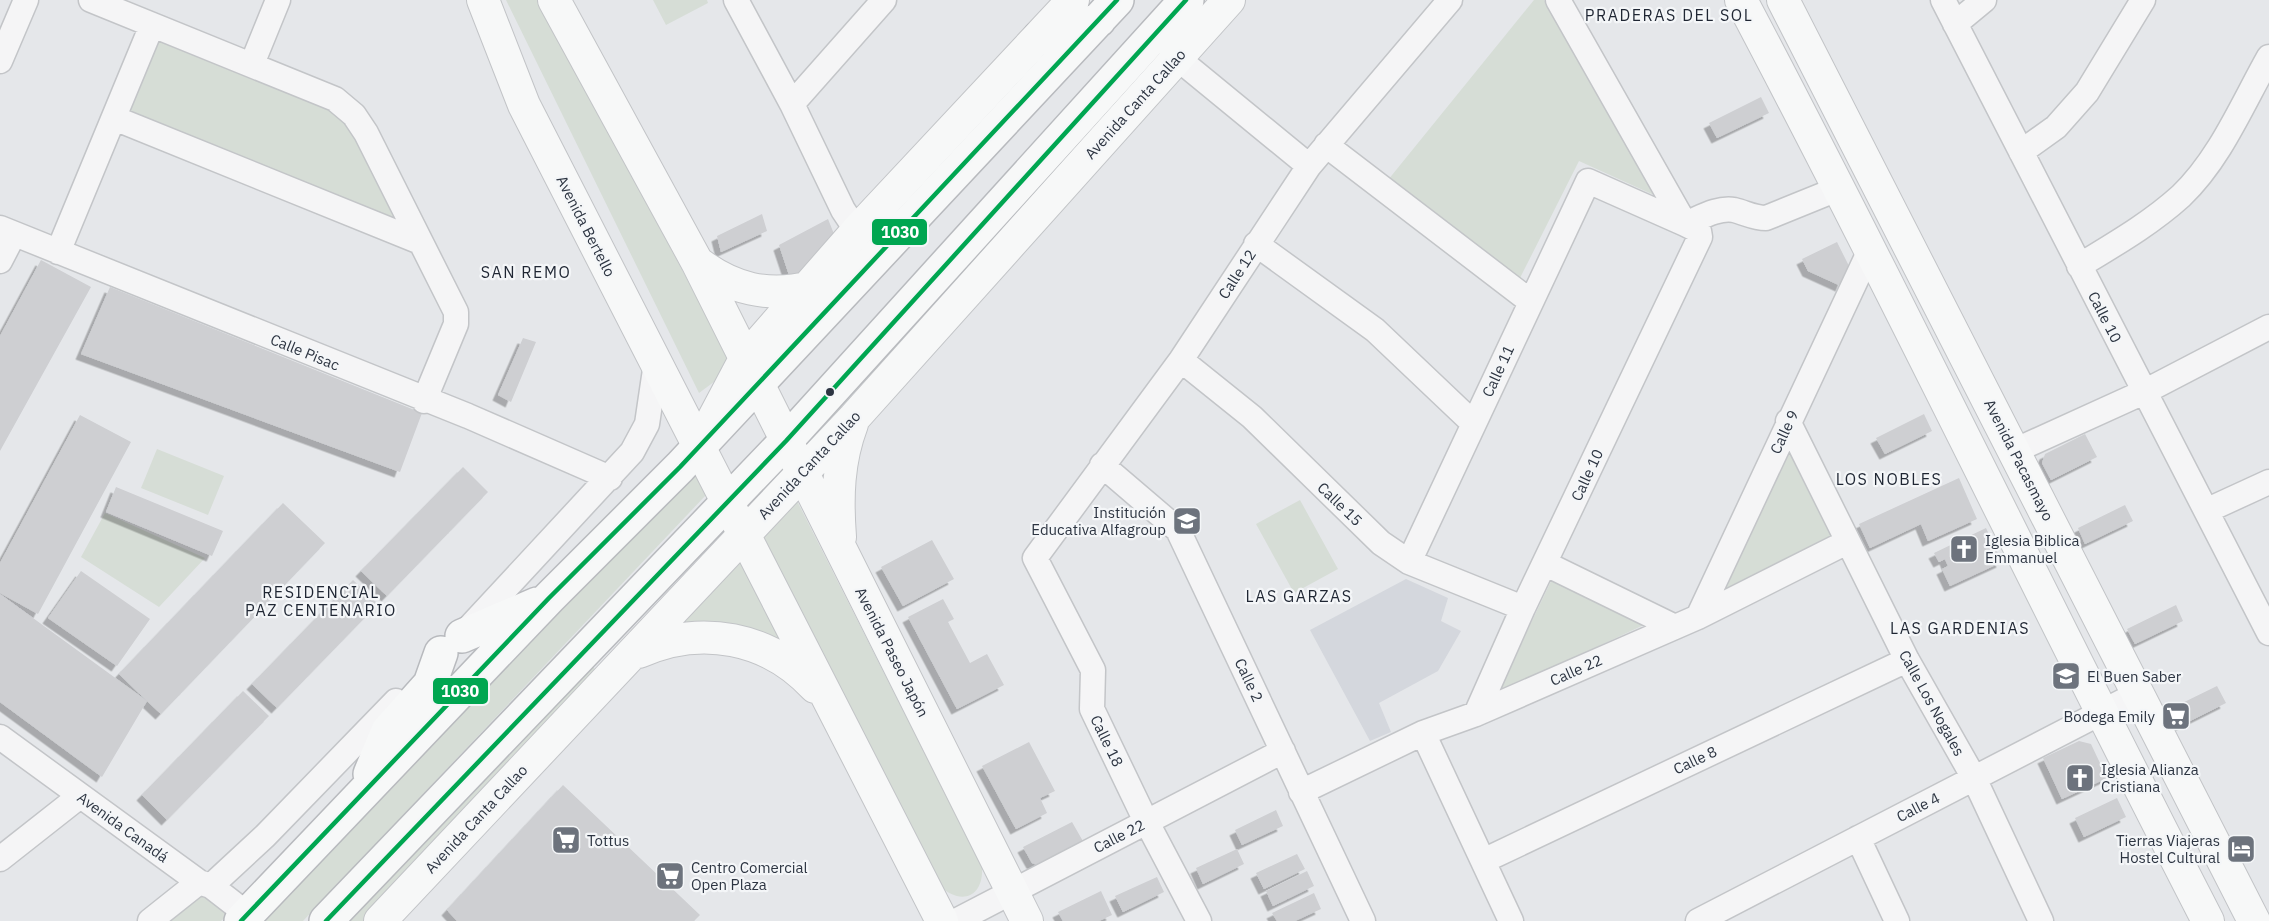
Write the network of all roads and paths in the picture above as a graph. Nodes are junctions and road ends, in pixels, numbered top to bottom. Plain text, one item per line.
1 (26, 0) edge
2 (91, 0) edge
3 (278, 0) edge
4 (483, 0) edge
5 (554, 0) edge
6 (736, 0) edge
7 (884, 0) edge
8 (1073, 0) edge
9 (1186, 0) edge
10 (1229, 0) edge
11 (1449, 0) edge
12 (1558, 0) edge
13 (1741, 0) edge
14 (1783, 0) edge
15 (1943, 0) edge
16 (1984, 0) edge
17 (2143, 0) edge
18 (1109, 10) edge
19 (1955, 24) junction
20 (152, 25) junction
21 (1039, 38) junction
22 (1176, 57) junction
23 (2269, 57) edge
24 (0, 61) edge
25 (252, 64) junction
26 (792, 104) junction
27 (114, 118) junction
28 (1326, 145) junction
29 (2021, 152) junction
30 (1309, 166) junction
31 (1840, 188) junction
32 (1692, 230) junction
33 (7, 231) edge
34 (857, 231) junction
35 (420, 242) junction
36 (1256, 244) junction
37 (1871, 248) junction
38 (58, 252) junction
39 (0, 261) edge
40 (697, 262) junction
41 (2079, 266) junction
42 (811, 287) junction
43 (1531, 302) junction
44 (2269, 327) edge
45 (1181, 360) junction
46 (656, 363) junction
47 (751, 372) junction
48 (2144, 392) junction
49 (424, 401) junction
50 (854, 418) junction
51 (1788, 421) junction
52 (1473, 423) junction
53 (786, 441) junction
54 (2014, 451) junction
55 (690, 456) junction
56 (1102, 465) junction
57 (802, 473) junction
58 (610, 478) junction
59 (2269, 482) edge
60 (2208, 510) junction
61 (712, 517) junction
62 (744, 534) junction
63 (1847, 542) junction
64 (841, 550) junction
65 (1035, 558) joint
66 (1409, 562) junction
67 (1546, 564) junction
68 (549, 598) junction
69 (1523, 608) junction
70 (1698, 617) junction
71 (1675, 627) junction
72 (2269, 633) edge
73 (451, 645) junction
74 (633, 654) junction
75 (1907, 660) junction
76 (2137, 694) junction
77 (831, 705) junction
78 (2101, 712) junction
79 (1476, 714) junction
80 (1423, 733) junction
81 (0, 737) edge
82 (1283, 751) junction
83 (1974, 778) junction
84 (1301, 792) junction
85 (361, 794) junction
86 (80, 796) junction
87 (1147, 821) junction
88 (1858, 838) junction
89 (0, 859) edge
90 (1483, 861) junction
91 (205, 884) junction
92 (1012, 891) junction
93 (1727, 914) edge
94 (244, 918) edge
95 (150, 921) edge
96 (326, 921) edge
97 (380, 921) edge
98 (942, 921) edge
99 (956, 921) edge
100 (1027, 921) edge
101 (1199, 921) edge
102 (1363, 921) edge
103 (1511, 921) edge
104 (1698, 921) edge
105 (1897, 921) edge
106 (2041, 921) edge
107 (2208, 921) edge
108 (2254, 921) edge

1 - 24 street
2 - 20 street
3 - 25 street
4 - 46 main road, Avenida Bertello
5 - 40 main road
6 - 26 street
7 - 26 street
8 - 21 main road
9 - 22 highway
9 - 53 highway
10 - 22 main road, Avenida Canta Callao
11 - 28 street, Calle 12
12 - 32 street
13 - 31 main road
14 - 54 main road, Avenida Pacasmayo
15 - 19 street, Calle 10
16 - 19 street
17 - 29 street
18 - 21 highway
18 - 47 highway
19 - 29 street, Calle 10
20 - 25 street
20 - 27 street
21 - 34 main road
22 - 30 street
22 - 50 main road, Avenida Canta Callao
23 - 41 street
25 - 35 street
26 - 34 street
27 - 35 street
27 - 38 street
28 - 30 street, Calle 12
28 - 43 street
29 - 41 street, Calle 10
30 - 36 street, Calle 12
31 - 32 street
31 - 37 main road
32 - 43 street, Calle 11
32 - 67 street, Calle 10
33 - 38 street, Calle Pisac
33 - 39 street
34 - 42 main road
35 - 49 street
36 - 45 street, Calle 12
36 - 52 street
37 - 51 street, Calle 9
37 - 78 main road
38 - 49 street, Calle Pisac
40 - 42 main road
40 - 47 main road
41 - 48 street, Calle 10
42 - 47 main road
43 - 52 street, Calle 11
44 - 48 street
45 - 56 street, Calle 12
45 - 66 street, Calle 15
46 - 55 main road, Avenida Bertello
46 - 58 street
47 - 53 main road, Avenida Paseo Japón
47 - 55 highway
48 - 54 street
48 - 60 street, Calle 10
49 - 58 street, Calle Pisac
50 - 57 main road, Avenida Canta Callao
50 - 64 main road
51 - 63 street, Calle Los Nogales
51 - 70 street, Calle 9
52 - 66 street, Calle 11
53 - 57 main road, Avenida Paseo Japón
53 - 61 highway
54 - 76 main road, Avenida Pacasmayo
55 - 61 main road
55 - 68 highway
56 - 65 street, Calle 12
56 - 82 street, Calle 2
57 - 62 main road, Avenida Canta Callao
57 - 64 main road, Avenida Paseo Japón
58 - 73 street
59 - 60 street
60 - 72 street, Calle 10
61 - 62 main road
61 - 96 highway
62 - 74 main road, Avenida Canta Callao
62 - 77 main road
63 - 70 street, Calle 22
63 - 75 street, Calle Los Nogales
64 - 92 main road, Avenida Paseo Japón
65 - 87 street, Calle 18
66 - 69 street, Calle 15
67 - 69 street, Calle 10
67 - 71 street
68 - 73 highway
68 - 85 highway
69 - 79 street, Calle 10
70 - 71 street, Calle 22
71 - 79 street, Calle 22
73 - 85 highway
73 - 91 street
74 - 77 main road
74 - 97 main road, Avenida Canta Callao
75 - 83 street, Calle Los Nogales
75 - 90 street, Calle 8
76 - 78 street, Calle 4
76 - 108 main road, Avenida Pacasmayo
77 - 98 main road
78 - 83 street, Calle 4
78 - 107 main road
79 - 80 street, Calle 22
80 - 84 street, Calle 22
80 - 90 street
81 - 86 street, Avenida Canadá
82 - 84 street, Calle 2
82 - 87 street, Calle 22
83 - 88 street, Calle 4
83 - 106 street, Calle Los Nogales
84 - 102 street, Calle 2
85 - 94 highway
86 - 89 street
86 - 91 street, Avenida Canadá
87 - 92 street, Calle 22
87 - 101 street, Calle 18
88 - 93 street, Calle 4
88 - 105 street
90 - 103 street
91 - 94 street, Avenida Canadá
91 - 95 street
92 - 99 street, Calle 22
92 - 100 main road, Avenida Paseo Japón
93 - 104 street, Calle 4

